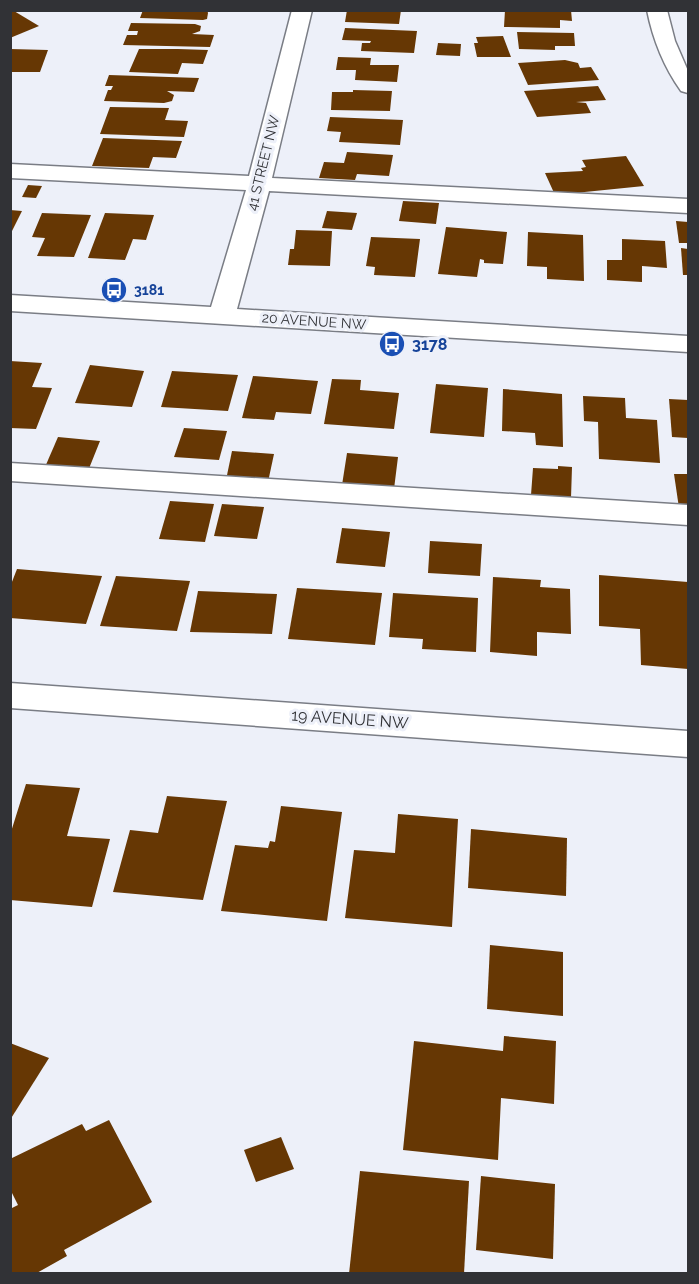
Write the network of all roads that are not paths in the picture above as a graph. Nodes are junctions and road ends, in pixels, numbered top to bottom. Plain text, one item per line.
1 (302, 10) edge
2 (657, 10) edge
3 (688, 87) edge
4 (10, 171) edge
5 (259, 183) junction
6 (688, 206) edge
7 (10, 303) edge
8 (222, 315) junction
9 (688, 344) edge
10 (10, 472) edge
11 (688, 515) edge
12 (10, 695) edge
13 (688, 744) edge

1 - 5 street, 41 STREET NW
2 - 3 street
4 - 5 street
5 - 6 street
5 - 8 street, 41 STREET NW
7 - 8 street, 20 AVENUE NW
8 - 9 street, 20 AVENUE NW
10 - 11 street
12 - 13 street, 19 AVENUE NW

